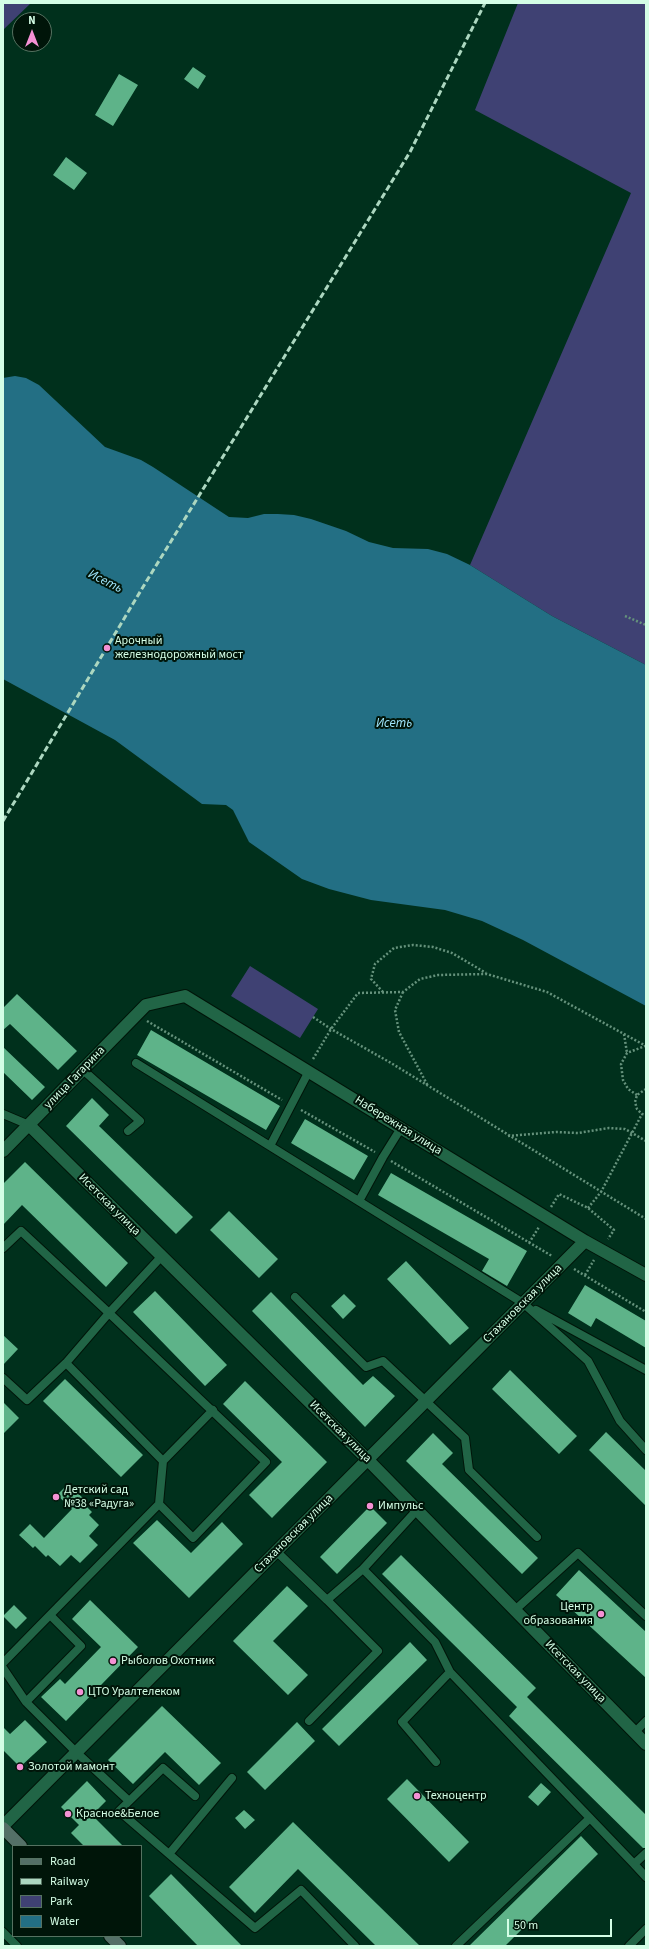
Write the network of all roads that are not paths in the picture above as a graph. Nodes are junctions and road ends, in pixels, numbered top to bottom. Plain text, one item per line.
1 (146, 1005) joint
2 (136, 1063) dead end
3 (83, 1070) junction
4 (307, 1071) junction
5 (3, 1114) edge
6 (29, 1125) junction
7 (401, 1128) junction
8 (128, 1131) dead end
9 (270, 1146) junction
10 (3, 1151) edge
11 (359, 1201) junction
12 (585, 1241) junction
13 (3, 1248) edge
14 (161, 1257) junction
15 (646, 1275) edge
16 (295, 1297) dead end
17 (524, 1303) junction
18 (109, 1313) junction
19 (66, 1363) junction
20 (646, 1370) edge
21 (3, 1378) edge
22 (426, 1402) junction
23 (213, 1410) junction
24 (646, 1450) edge
25 (368, 1460) junction
26 (163, 1461) junction
27 (159, 1504) junction
28 (416, 1510) junction
29 (537, 1537) dead end
30 (276, 1551) junction
31 (362, 1569) junction
32 (327, 1600) junction
33 (514, 1610) junction
34 (50, 1615) junction
35 (646, 1616) edge
36 (3, 1663) edge
37 (3, 1668) edge
38 (450, 1672) junction
39 (26, 1702) junction
40 (309, 1721) dead end
41 (646, 1721) edge
42 (635, 1732) junction
43 (646, 1744) edge
44 (76, 1752) junction
45 (436, 1762) dead end
46 (232, 1778) dead end
47 (195, 1796) dead end
48 (129, 1801) junction
49 (590, 1818) junction
50 (3, 1827) edge
51 (20, 1845) edge
52 (646, 1853) edge
53 (169, 1854) junction
54 (634, 1864) junction
55 (646, 1877) edge
56 (646, 1929) edge
57 (3, 1932) edge
58 (111, 1937) edge
59 (17, 1946) edge
60 (120, 1946) edge
61 (355, 1946) edge
62 (456, 1946) edge
63 (629, 1946) edge

1 - 3 street, улица Гагарина
1 - 4 street, Набережная улица
2 - 9 lane
3 - 6 street, улица Гагарина
3 - 8 lane
4 - 7 street, Набережная улица
4 - 9 lane
5 - 6 lane
6 - 10 street, улица Гагарина
6 - 14 street, Исетская улица
7 - 11 lane
7 - 12 street, Набережная улица
9 - 11 lane
11 - 17 lane
12 - 15 street, Набережная улица
12 - 17 street, Стахановская улица
13 - 18 lane
14 - 18 lane
14 - 25 street, Исетская улица
16 - 22 lane
17 - 20 lane
17 - 22 street, Стахановская улица
17 - 24 lane
18 - 19 lane
18 - 23 lane
19 - 21 lane
19 - 26 lane
22 - 25 street, Стахановская улица
22 - 29 lane
23 - 26 lane
23 - 27 lane
25 - 28 street, Исетская улица
25 - 30 street, Стахановская улица
26 - 27 lane
27 - 34 lane
28 - 31 lane
28 - 33 street, Исетская улица
30 - 32 lane
30 - 44 street, Стахановская улица
31 - 32 lane
31 - 38 lane
32 - 40 lane
33 - 35 lane
33 - 42 street, Исетская улица
34 - 36 lane
34 - 39 lane
37 - 39 lane
38 - 45 lane
38 - 49 lane
39 - 44 lane
41 - 42 lane
42 - 43 street, Исетская улица
44 - 48 lane
44 - 50 street, Стахановская улица
46 - 53 lane
47 - 48 lane
48 - 53 lane
49 - 54 lane
49 - 62 lane
50 - 51 main road
52 - 54 lane
53 - 61 lane
54 - 55 lane
56 - 63 lane
57 - 59 lane
58 - 60 main road

